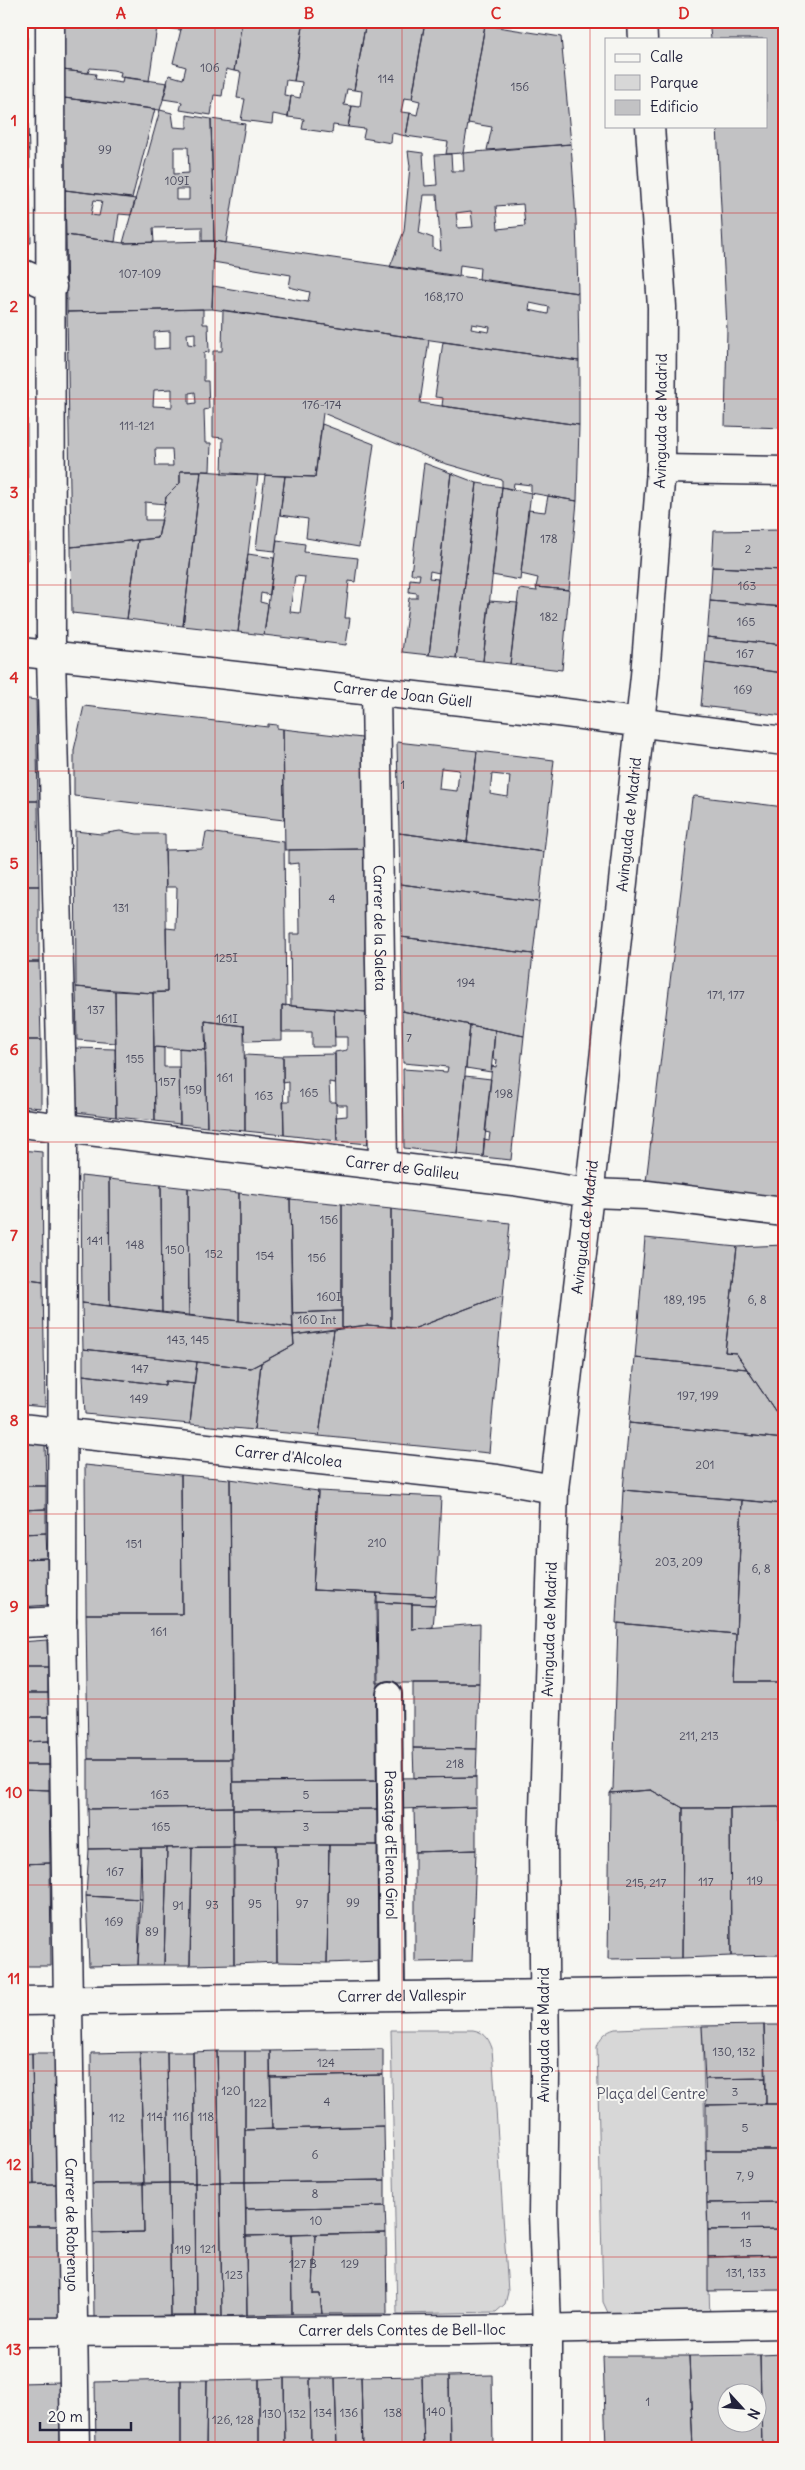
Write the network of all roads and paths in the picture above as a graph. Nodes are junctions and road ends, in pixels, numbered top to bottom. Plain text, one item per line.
1 (50, 21) edge
2 (642, 21) edge
3 (643, 38) edge
4 (650, 128) edge
5 (21, 273) edge
6 (52, 287) junction
7 (661, 469) junction
8 (784, 472) edge
9 (21, 652) edge
10 (51, 656) junction
11 (376, 692) junction
12 (640, 723) junction
13 (784, 741) edge
14 (21, 1124) edge
15 (63, 1128) junction
16 (383, 1166) junction
17 (589, 1192) junction
18 (784, 1212) edge
19 (21, 1428) edge
20 (62, 1433) junction
21 (554, 1489) junction
22 (62, 1621) junction
23 (21, 1623) edge
24 (388, 1694) dead end
25 (784, 1991) edge
26 (544, 1996) junction
27 (392, 1997) junction
28 (21, 2001) edge
29 (68, 2001) junction
30 (784, 2324) edge
31 (547, 2329) junction
32 (21, 2332) edge
33 (74, 2332) junction
34 (75, 2449) edge
35 (547, 2449) edge

1 - 6 street, Carrer de Robrenyo
2 - 3 street
4 - 7 street, Avinguda de Madrid
5 - 6 street
6 - 10 street, Carrer de Robrenyo
7 - 8 street
7 - 12 street, Avinguda de Madrid
9 - 10 street, Carrer de Joan Güell
10 - 11 street, Carrer de Joan Güell
10 - 15 street, Carrer de Robrenyo
11 - 12 street, Carrer de Joan Güell
11 - 16 street, Carrer de la Saleta
12 - 13 street, Carrer de Joan Güell
12 - 17 street, Avinguda de Madrid
14 - 15 street, Carrer de Galileu
15 - 16 street, Carrer de Galileu
15 - 20 street, Carrer de Robrenyo
16 - 17 street, Carrer de Galileu
17 - 18 street, Carrer de Galileu
17 - 21 street, Avinguda de Madrid
19 - 20 street, Carrer d'Alcolea
20 - 21 street, Carrer d'Alcolea
20 - 22 street, Carrer de Robrenyo
21 - 26 street, Avinguda de Madrid
22 - 23 street
22 - 29 street, Carrer de Robrenyo
24 - 27 street, Passatge d'Elena Girol
25 - 26 street, Carrer del Vallespir
26 - 27 street, Carrer del Vallespir
26 - 31 street, Avinguda de Madrid
27 - 29 street, Carrer del Vallespir
28 - 29 street, Carrer del Vallespir
29 - 33 street, Carrer de Robrenyo
30 - 31 street, Carrer dels Comtes de Bell-lloc
31 - 33 street, Carrer dels Comtes de Bell-lloc
31 - 35 street, Avinguda de Madrid
32 - 33 street, Carrer dels Comtes de Bell-lloc
33 - 34 street, Carrer de Robrenyo

